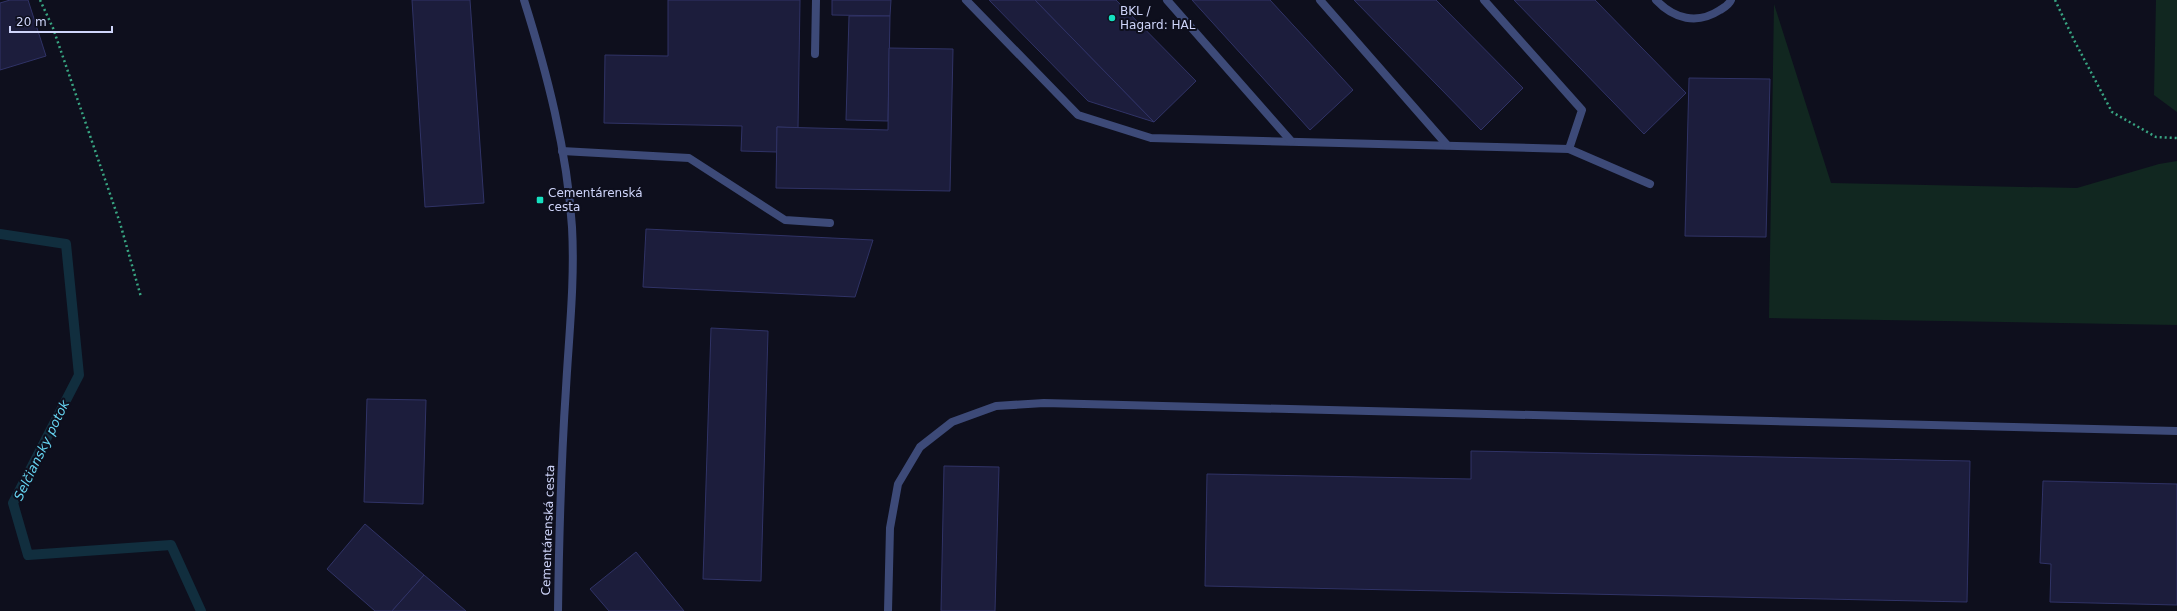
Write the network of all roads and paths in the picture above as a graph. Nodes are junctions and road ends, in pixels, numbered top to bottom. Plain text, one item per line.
1 (40, 0) edge
2 (524, 0) edge
3 (816, 0) edge
4 (966, 0) edge
5 (1167, 0) edge
6 (1320, 0) edge
7 (1484, 0) edge
8 (1656, 0) edge
9 (1731, 0) edge
10 (2055, 0) edge
11 (815, 54) dead end
12 (2177, 138) edge
13 (1290, 141) junction
14 (1447, 144) junction
15 (1569, 148) junction
16 (562, 151) junction
17 (1650, 184) dead end
18 (830, 223) dead end
19 (141, 297) dead end
20 (2177, 431) edge
21 (558, 611) edge
22 (888, 611) edge

1 - 19 path
2 - 16 street, Cementárenská cesta
3 - 11 street
4 - 13 street
5 - 13 street
6 - 14 street
7 - 15 street
8 - 9 street
10 - 12 path
13 - 14 street
14 - 15 street
15 - 17 street
16 - 18 street
16 - 21 street, Cementárenská cesta
20 - 22 street

